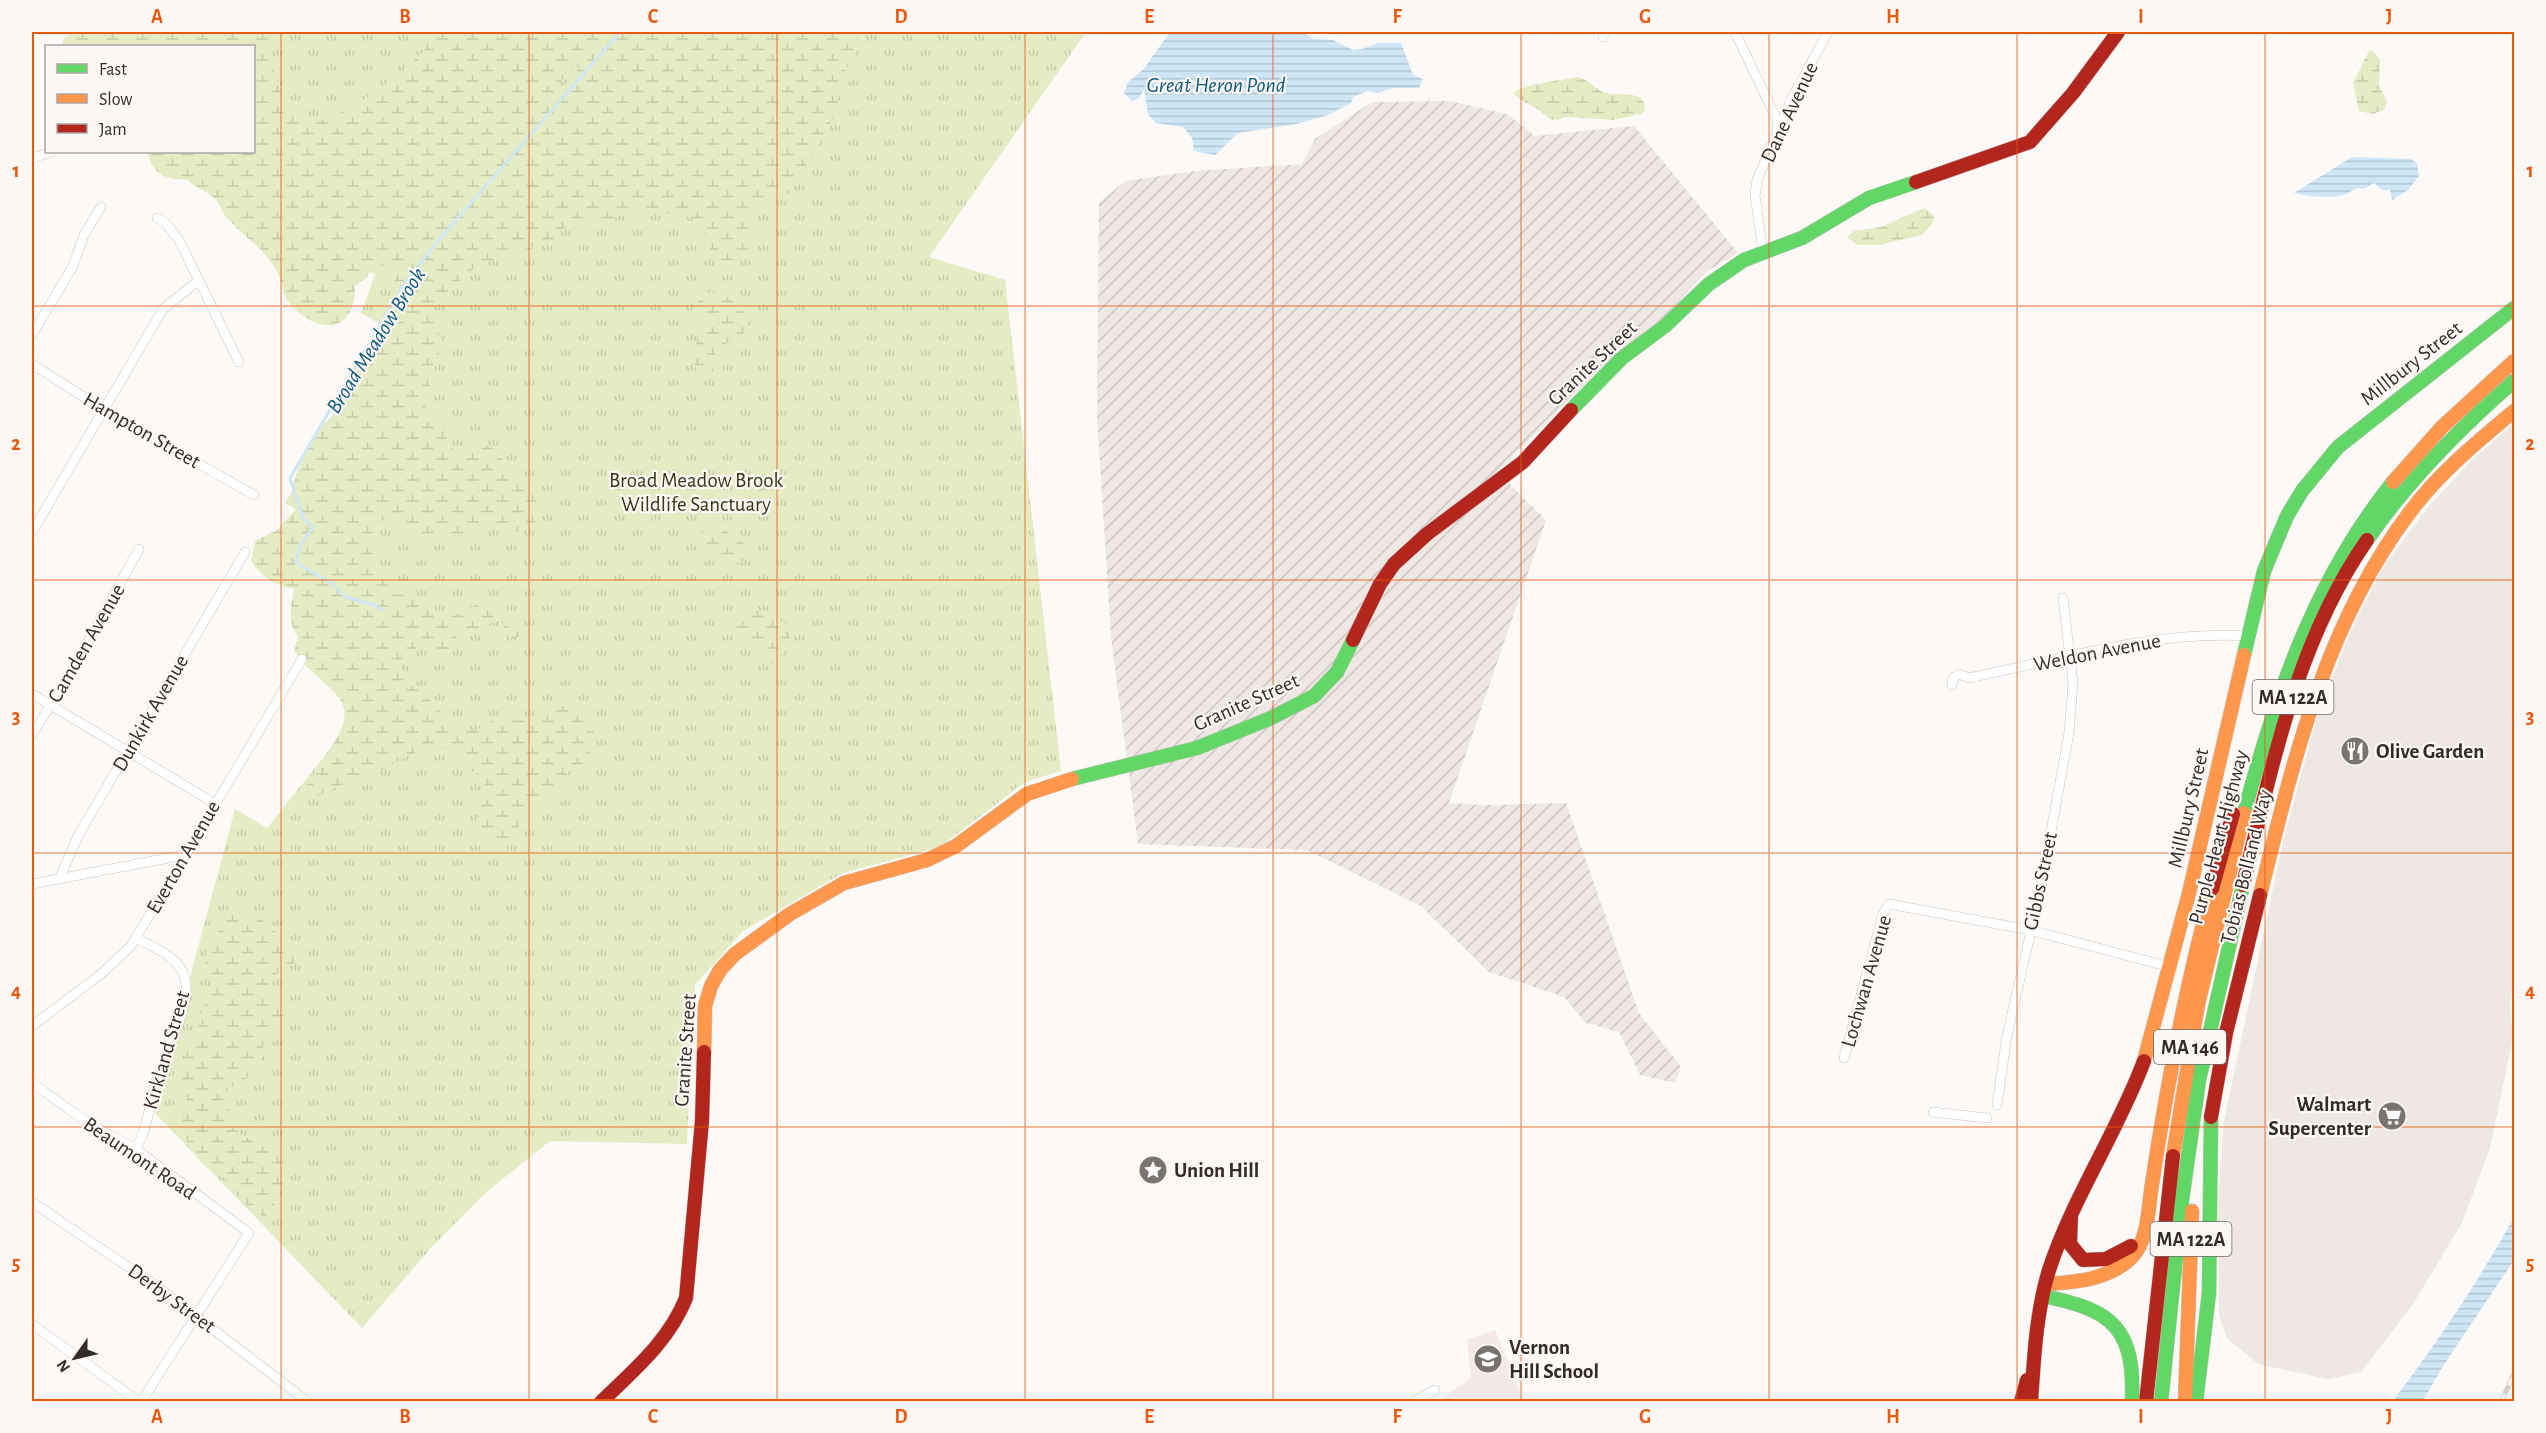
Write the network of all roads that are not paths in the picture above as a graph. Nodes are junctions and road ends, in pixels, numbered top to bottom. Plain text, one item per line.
1 (1735, 32) edge
2 (1828, 32) edge
3 (2118, 32) edge
4 (1777, 134) junction
5 (49, 153) edge
6 (32, 158) edge
7 (101, 207) dead end
8 (158, 218) dead end
9 (1762, 252) junction
10 (198, 280) junction
11 (2514, 308) edge
12 (32, 335) edge
13 (2514, 361) edge
14 (239, 362) dead end
15 (32, 364) edge
16 (2514, 381) edge
17 (104, 410) junction
18 (2514, 411) edge
19 (254, 495) dead end
20 (32, 531) edge
21 (139, 549) dead end
22 (245, 552) dead end
23 (2063, 598) dead end
24 (2250, 636) junction
25 (2070, 655) junction
26 (302, 659) dead end
27 (1952, 685) dead end
28 (32, 694) edge
29 (2276, 700) junction
30 (51, 706) junction
31 (32, 735) edge
32 (127, 752) junction
33 (214, 803) junction
34 (184, 855) junction
35 (60, 877) junction
36 (32, 884) edge
37 (2030, 930) junction
38 (136, 938) junction
39 (2170, 967) junction
40 (32, 1026) edge
41 (1844, 1058) dead end
42 (2200, 1078) junction
43 (32, 1083) edge
44 (1997, 1105) dead end
45 (1933, 1112) dead end
46 (1987, 1118) dead end
47 (134, 1149) junction
48 (32, 1202) edge
49 (2071, 1216) junction
50 (2144, 1236) junction
51 (2044, 1290) junction
52 (195, 1315) junction
53 (32, 1324) edge
54 (2031, 1370) junction
55 (1435, 1390) dead end
56 (140, 1401) edge
57 (308, 1401) edge
58 (602, 1401) edge
59 (1413, 1401) edge
60 (2021, 1401) edge
61 (2031, 1401) edge
62 (2132, 1401) edge
63 (2146, 1401) edge
64 (2161, 1401) edge
65 (2185, 1401) edge
66 (2196, 1401) edge

1 - 4 street
2 - 4 street, Dane Avenue
3 - 9 main road, Granite Street
4 - 9 street, Dane Avenue
5 - 6 street
7 - 12 street
8 - 10 street
9 - 58 main road, Granite Street
10 - 14 street
10 - 17 street
11 - 24 main road, Millbury Street
13 - 29 main road, Purple Heart Highway / MA 122A
15 - 17 street, Hampton Street
16 - 42 main road, Purple Heart Highway / MA 122A
17 - 19 street, Hampton Street
17 - 20 street
18 - 66 main road, Tobias Bolland Way
21 - 30 street, Camden Avenue
22 - 32 street, Dunkirk Avenue
23 - 25 street, Gibbs Street
24 - 25 street, Weldon Avenue
24 - 39 main road, Millbury Street
25 - 27 street, Weldon Avenue
25 - 37 street, Gibbs Street
26 - 33 street, Everton Avenue
28 - 30 street
29 - 50 main road, MA 122A
29 - 63 main road, Purple Heart Highway / MA 146
30 - 31 street, Camden Avenue
30 - 32 street
32 - 33 street
32 - 35 street, Dunkirk Avenue
33 - 34 street, Everton Avenue
34 - 35 street
34 - 38 street, Everton Avenue
35 - 36 street
37 - 39 street, Lochwan Avenue
37 - 41 street, Lochwan Avenue
37 - 44 street, Gibbs Street
38 - 40 street, Everton Avenue
38 - 47 street, Kirkland Street
39 - 49 main road, Millbury Street
42 - 64 main road, Purple Heart Highway / MA 146
42 - 65 main road, MA 122A
43 - 47 street, Beaumont Road
45 - 46 street
47 - 52 street, Beaumont Road
48 - 52 street, Derby Street
49 - 50 main road
49 - 51 main road, Millbury Street
50 - 51 main road, MA 122A
51 - 54 main road, Millbury Street
51 - 62 main road
52 - 56 street
52 - 57 street, Derby Street
53 - 56 street
54 - 60 main road
54 - 61 main road, Millbury Street
55 - 59 street

